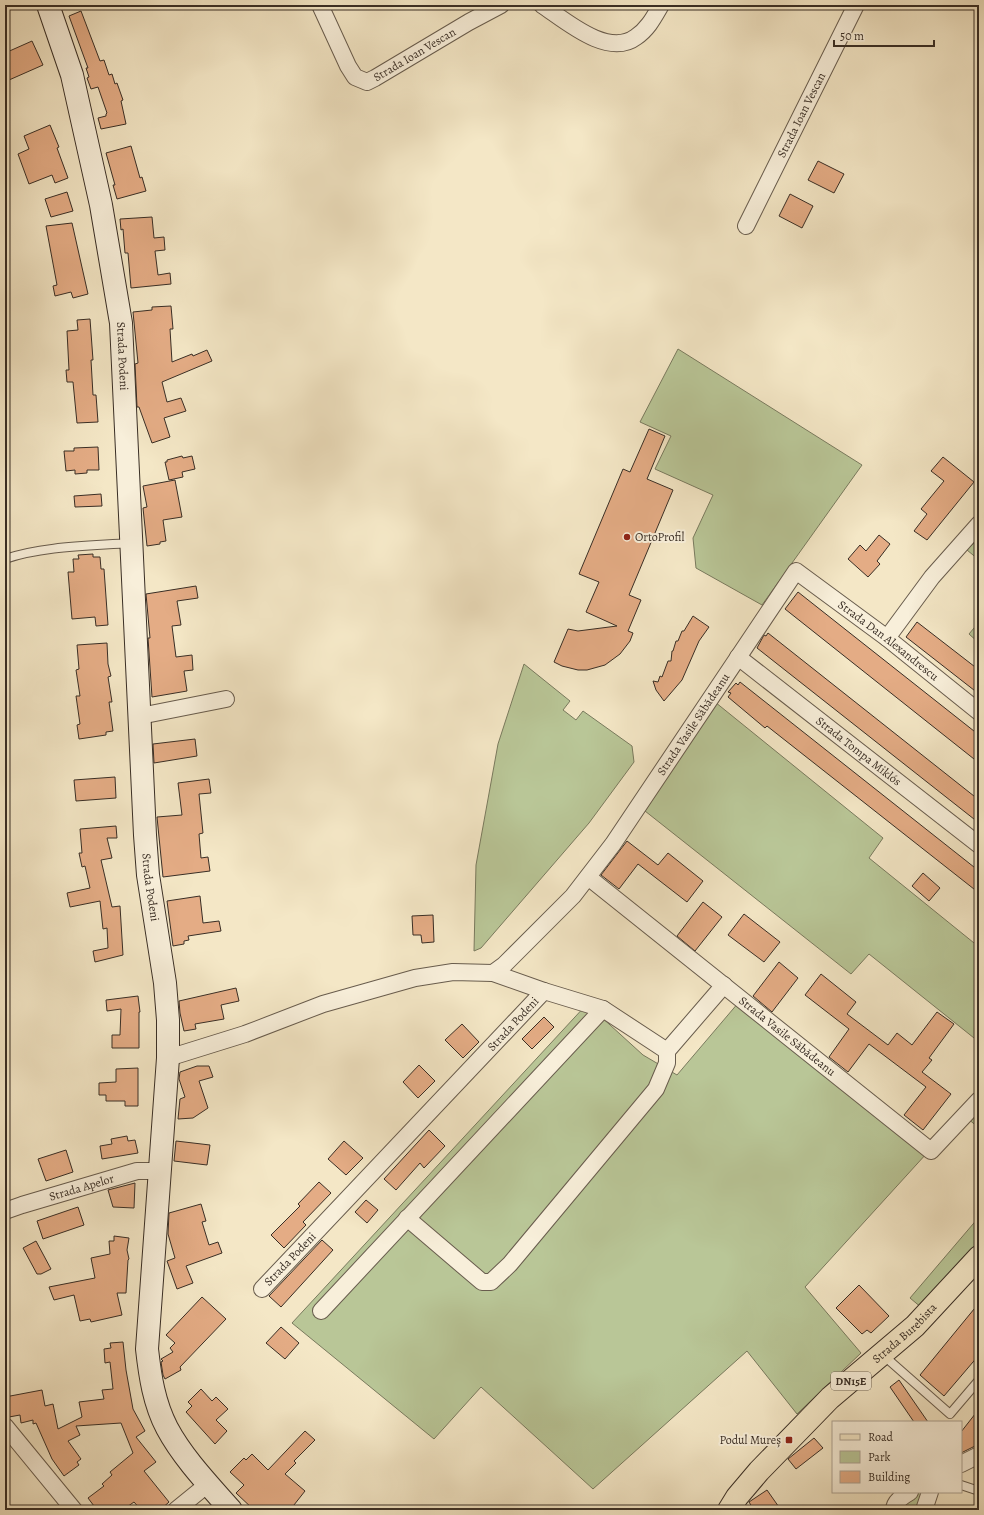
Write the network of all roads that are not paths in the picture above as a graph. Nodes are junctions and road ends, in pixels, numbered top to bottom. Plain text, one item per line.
1 (48, 5) edge
2 (320, 5) edge
3 (501, 5) edge
4 (542, 5) edge
5 (661, 5) edge
6 (856, 5) edge
7 (746, 226) dead end
8 (979, 524) edge
9 (131, 543) junction
10 (5, 559) edge
11 (796, 571) joint
12 (887, 638) junction
13 (738, 657) junction
14 (226, 699) dead end
15 (979, 712) edge
16 (140, 716) junction
17 (979, 845) edge
18 (588, 877) junction
19 (493, 974) junction
20 (724, 985) junction
21 (544, 991) junction
22 (603, 1009) junction
23 (667, 1051) junction
24 (168, 1058) junction
25 (979, 1100) edge
26 (159, 1171) junction
27 (5, 1211) edge
28 (407, 1218) junction
29 (974, 1265) edge
30 (262, 1289) dead end
31 (321, 1311) dead end
32 (882, 1355) junction
33 (979, 1380) edge
34 (5, 1426) edge
35 (979, 1455) edge
36 (962, 1464) edge
37 (208, 1484) junction
38 (962, 1485) edge
39 (979, 1491) edge
40 (908, 1493) edge
41 (930, 1493) edge
42 (74, 1510) edge
43 (176, 1510) edge
44 (231, 1510) edge
45 (729, 1510) edge
46 (894, 1510) edge
47 (924, 1510) edge

1 - 9 main road, Strada Podeni
2 - 3 street, Strada Ioan Vescan
4 - 5 street
6 - 7 street, Strada Ioan Vescan
8 - 12 street
9 - 10 lane
9 - 16 main road, Strada Podeni
11 - 12 street, Strada Dan Alexandrescu
11 - 13 street, Strada Vasile Săbădeanu
12 - 15 street, Strada Dan Alexandrescu
13 - 17 street, Strada Tompa Miklós
13 - 18 street, Strada Vasile Săbădeanu
14 - 16 street
16 - 24 main road, Strada Podeni
18 - 19 street, Strada Vasile Săbădeanu
18 - 20 street, Strada Vasile Săbădeanu
19 - 21 street, Strada Podeni
19 - 24 street, Strada Podeni
20 - 23 street
20 - 25 street, Strada Vasile Săbădeanu
21 - 22 street
21 - 30 street, Strada Podeni
22 - 23 street
22 - 28 street
23 - 28 street
24 - 26 main road, Strada Podeni
26 - 27 street, Strada Apelor
26 - 37 main road, Strada Podeni
28 - 31 street
29 - 32 main road, Strada Burebista / DN15E
32 - 33 lane
32 - 45 main road, Strada Burebista / DN15E
34 - 42 street
35 - 36 street
37 - 43 street
37 - 44 main road, Strada Podeni
38 - 39 lane
40 - 46 street
41 - 47 street

